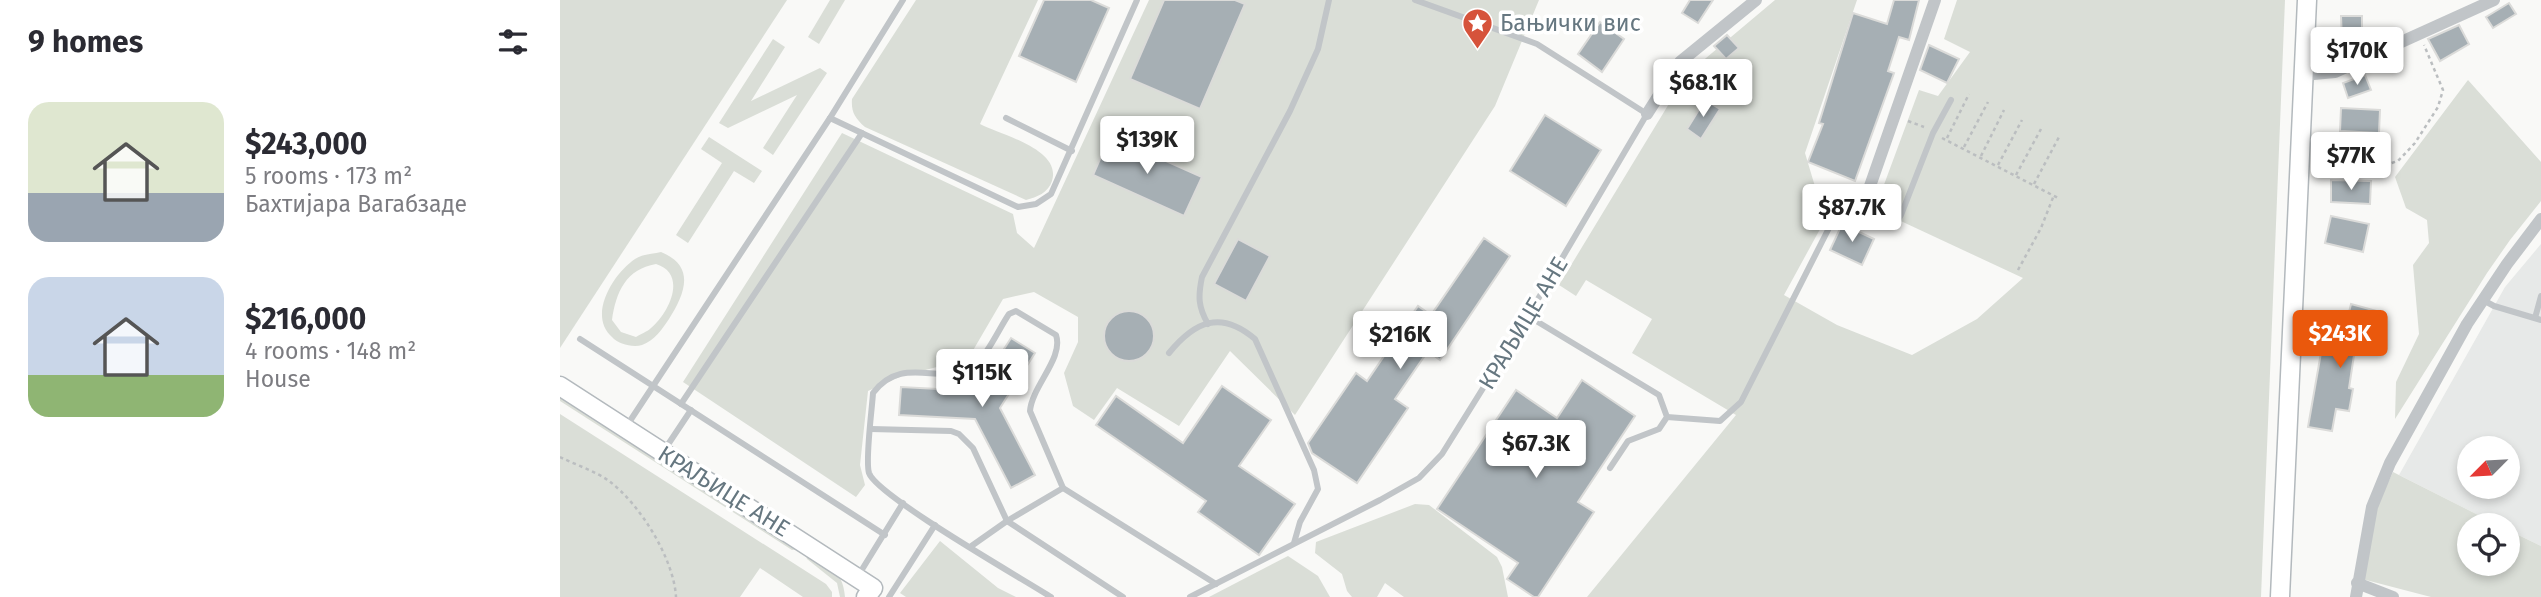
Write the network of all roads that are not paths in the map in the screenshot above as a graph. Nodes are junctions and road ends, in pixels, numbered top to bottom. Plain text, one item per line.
1 (903, 0) edge
2 (1137, 0) edge
3 (1329, 0) edge
4 (1415, 0) edge
5 (1756, 0) edge
6 (1936, 0) edge
7 (2307, 0) edge
8 (2494, 0) edge
9 (2303, 75) junction
10 (1951, 100) dead end
11 (1647, 114) junction
12 (830, 118) junction
13 (1006, 118) dead end
14 (862, 133) junction
15 (1072, 151) junction
16 (1862, 209) junction
17 (2541, 219) edge
18 (2541, 296) edge
19 (2483, 300) junction
20 (1528, 316) junction
21 (2538, 319) edge
22 (1208, 324) junction
23 (580, 339) dead end
24 (1169, 353) dead end
25 (560, 386) edge
26 (653, 386) junction
27 (681, 404) junction
28 (691, 410) junction
29 (1667, 417) junction
30 (625, 428) junction
31 (871, 429) junction
32 (663, 453) junction
33 (1610, 468) dead end
34 (1063, 488) junction
35 (903, 503) junction
36 (1007, 521) junction
37 (935, 525) junction
38 (885, 535) junction
39 (1294, 543) junction
40 (970, 547) junction
41 (857, 578) junction
42 (1216, 584) junction
43 (2356, 590) edge
44 (879, 595) edge
45 (1051, 597) edge
46 (1123, 597) edge
47 (1190, 597) edge
48 (2280, 597) edge
49 (2393, 597) edge

1 - 12 lane
2 - 15 lane
3 - 22 lane
4 - 11 lane
5 - 11 street, КРАЉИЦЕ АНЕ
6 - 16 street
7 - 9 main road
8 - 9 street
9 - 48 main road
10 - 16 lane
11 - 20 lane, КРАЉИЦЕ АНЕ
12 - 14 lane
12 - 26 lane
13 - 15 lane
14 - 15 lane
14 - 27 lane
16 - 29 lane
17 - 19 street
18 - 21 lane
19 - 21 lane
19 - 43 street
20 - 29 lane
20 - 39 lane, КРАЉИЦЕ АНЕ
22 - 24 lane
22 - 39 lane
23 - 26 lane
25 - 30 main road, КРАЉИЦЕ АНЕ
26 - 27 lane
26 - 30 lane
27 - 28 lane
28 - 32 lane
28 - 38 lane
29 - 33 lane
30 - 32 main road, КРАЉИЦЕ АНЕ
31 - 34 lane
31 - 35 lane
31 - 36 lane
32 - 41 main road, КРАЉИЦЕ АНЕ
34 - 36 lane
34 - 42 lane
35 - 37 lane
35 - 38 lane
36 - 40 lane
36 - 46 lane
37 - 40 lane
37 - 44 lane
38 - 41 lane
39 - 42 lane, КРАЉИЦЕ АНЕ
40 - 45 lane
41 - 44 main road, КРАЉИЦЕ АНЕ
42 - 47 lane, КРАЉИЦЕ АНЕ
43 - 49 street

